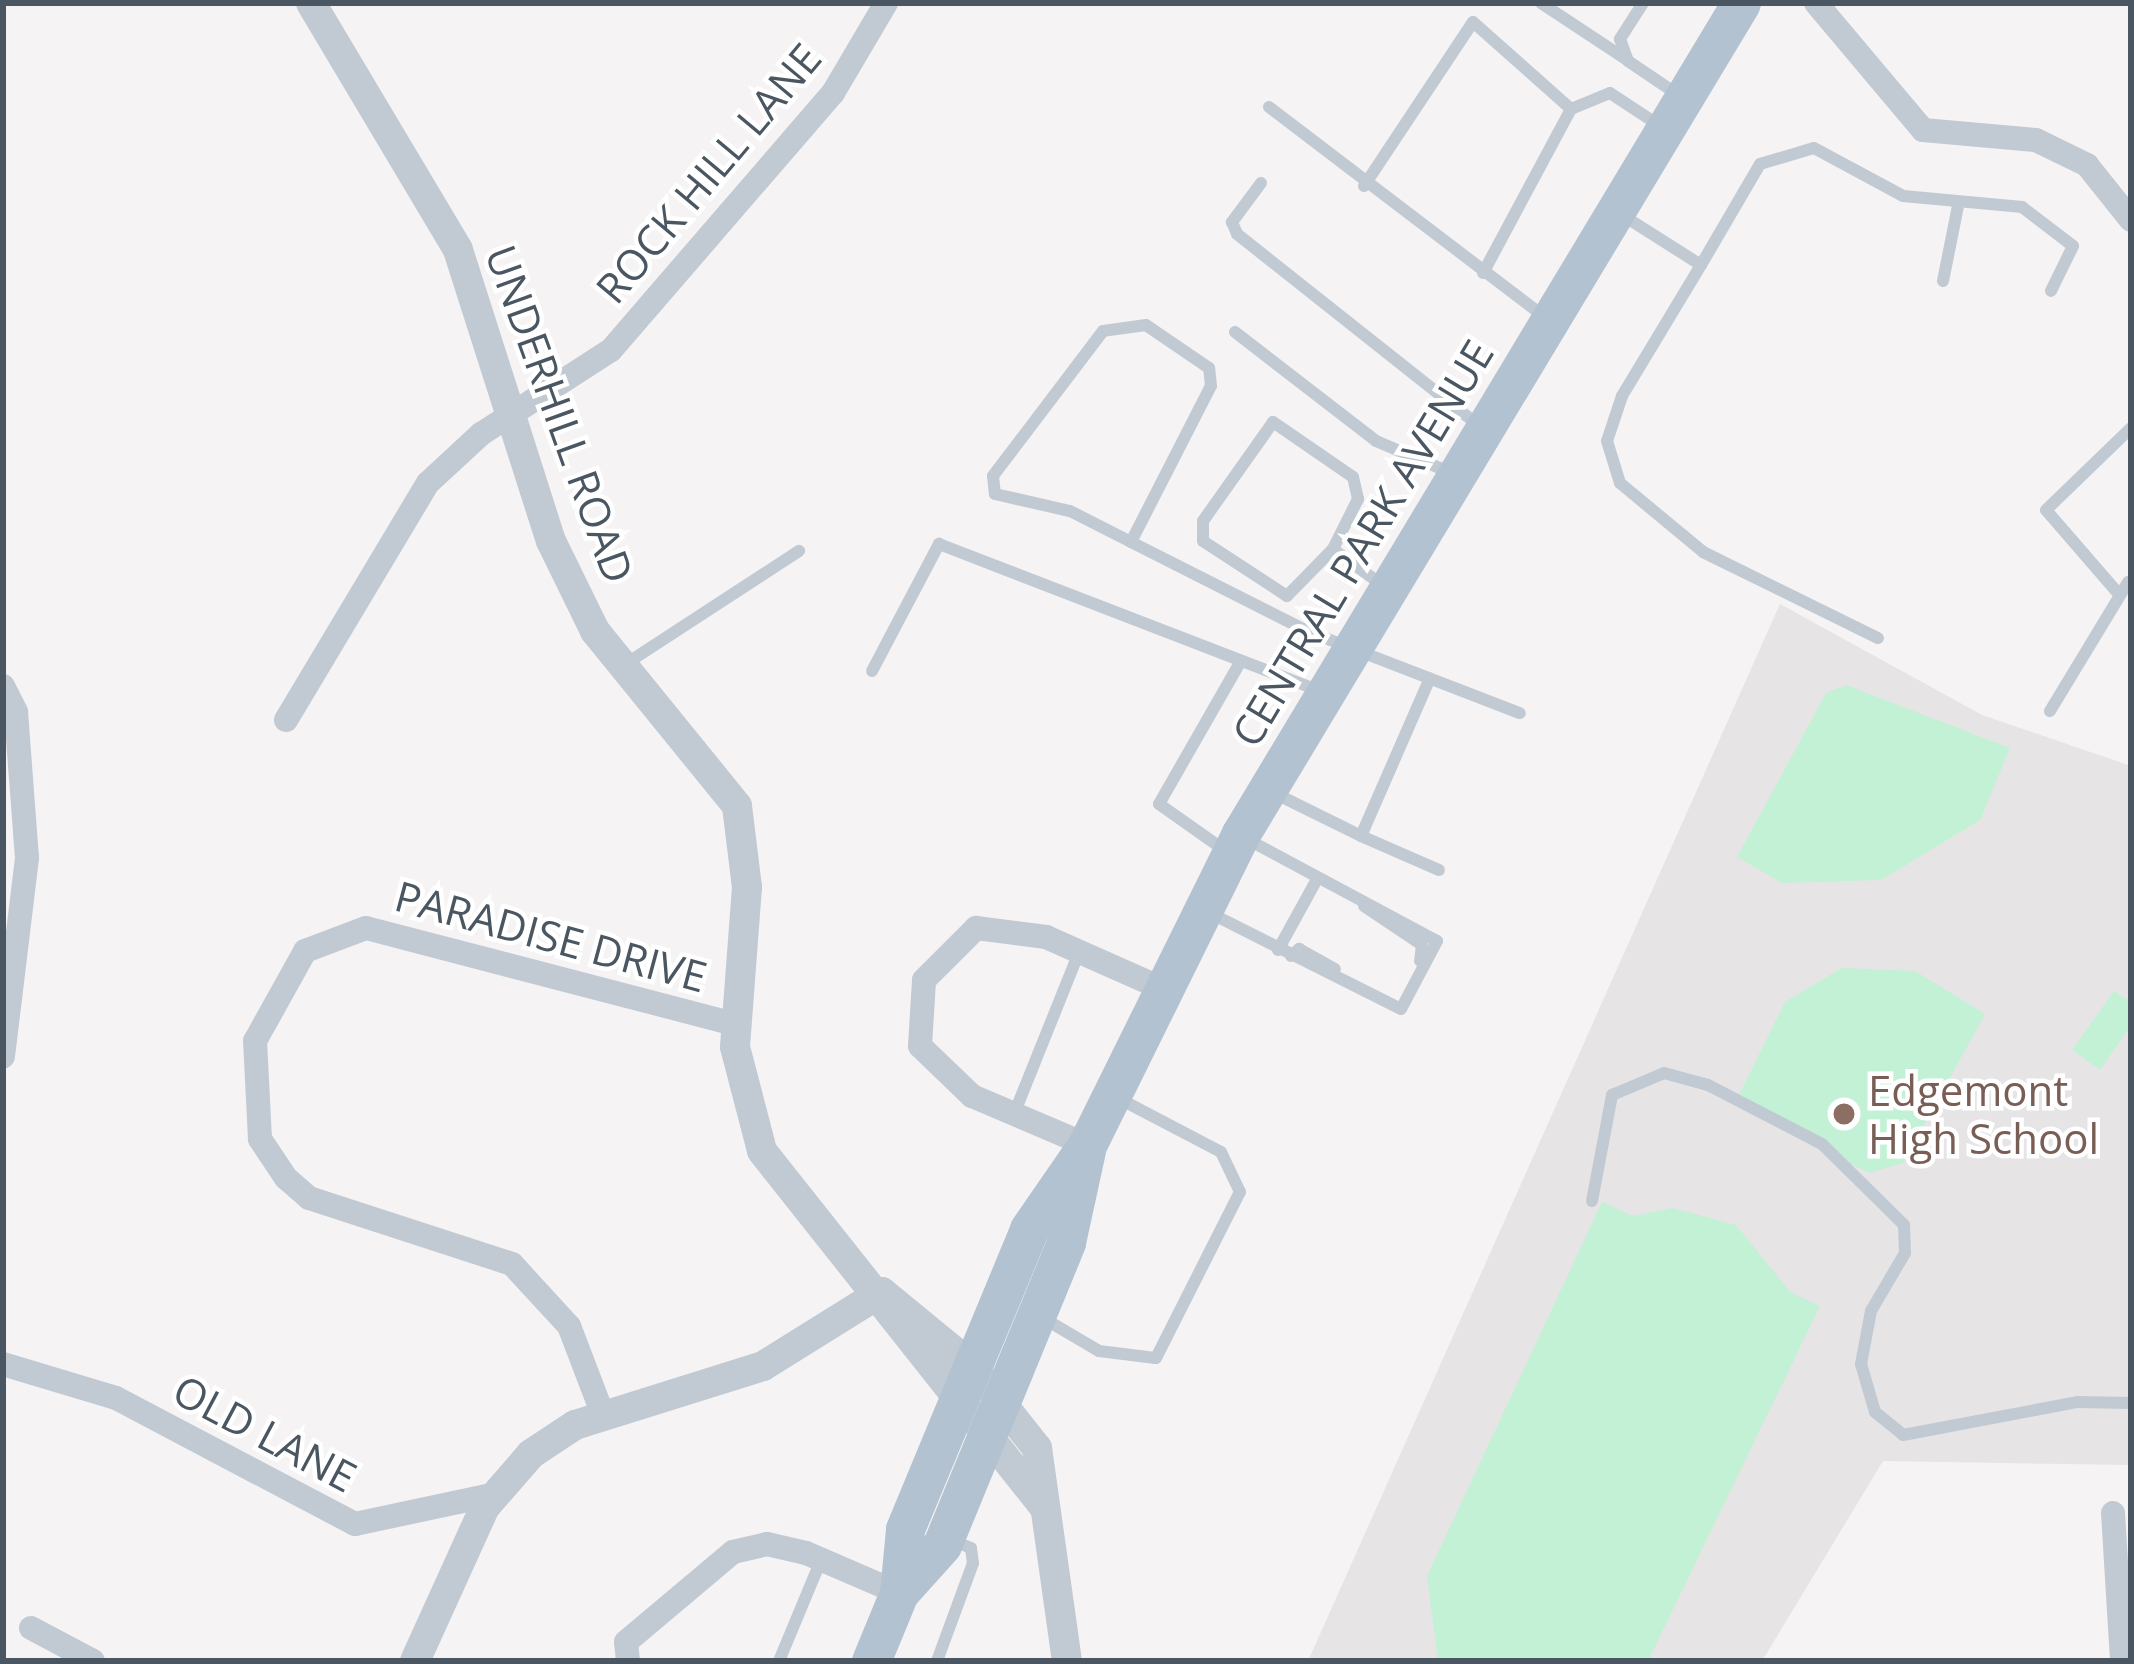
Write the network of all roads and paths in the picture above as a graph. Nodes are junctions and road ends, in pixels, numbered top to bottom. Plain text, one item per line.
1 (311, 3) edge
2 (886, 3) edge
3 (1541, 3) edge
4 (1643, 3) edge
5 (1741, 3) edge
6 (1816, 3) edge
7 (1628, 61) junction
8 (1269, 107) dead end
9 (1571, 109) junction
10 (1675, 115) junction
11 (1261, 183) dead end
12 (1364, 186) junction
13 (1958, 206) junction
14 (1618, 212) junction
15 (2131, 218) edge
16 (1701, 265) junction
17 (1483, 273) junction
18 (1943, 281) dead end
19 (2050, 291) dead end
20 (1552, 322) junction
21 (1235, 332) dead end
22 (511, 414) junction
23 (2131, 428) edge
24 (1488, 433) junction
25 (1461, 477) junction
26 (1131, 542) junction
27 (1334, 549) junction
28 (799, 551) dead end
29 (1391, 591) junction
30 (1878, 638) dead end
31 (1356, 649) junction
32 (1240, 661) junction
33 (618, 669) junction
34 (872, 670) dead end
35 (1430, 678) junction
36 (3, 686) edge
37 (1328, 694) junction
38 (2050, 711) dead end
39 (1520, 713) dead end
40 (286, 720) dead end
41 (1268, 790) junction
42 (1361, 836) junction
43 (1235, 844) junction
44 (1439, 870) dead end
45 (1316, 879) junction
46 (1200, 908) junction
47 (1079, 952) junction
48 (1284, 953) junction
49 (1160, 988) junction
50 (735, 1024) junction
51 (3, 1057) edge
52 (1108, 1093) junction
53 (1014, 1114) junction
54 (1087, 1145) junction
55 (1592, 1202) dead end
56 (882, 1292) junction
57 (1036, 1314) junction
58 (3, 1364) edge
59 (965, 1383) junction
60 (2131, 1403) edge
61 (603, 1415) junction
62 (994, 1416) junction
63 (496, 1494) junction
64 (2113, 1513) dead end
65 (945, 1538) junction
66 (821, 1559) junction
67 (899, 1593) junction
68 (31, 1628) dead end
69 (875, 1660) edge
70 (93, 1661) edge
71 (415, 1661) edge
72 (628, 1661) edge
73 (779, 1661) edge
74 (938, 1661) edge
75 (1067, 1661) edge
76 (2122, 1661) edge

1 - 22 street, UNDERHILL ROAD
2 - 22 street, ROCK HILL LANE
3 - 7 lane
4 - 7 lane
5 - 10 main road, CENTRAL PARK AVENUE
6 - 15 street
7 - 10 lane
8 - 12 lane
9 - 10 lane
9 - 12 lane
9 - 17 lane
10 - 14 main road, CENTRAL PARK AVENUE
11 - 24 lane
12 - 17 lane
13 - 16 lane
13 - 18 lane
13 - 19 lane
14 - 16 lane
14 - 20 main road, CENTRAL PARK AVENUE
16 - 30 lane
17 - 20 lane
20 - 24 main road, CENTRAL PARK AVENUE
21 - 25 lane
22 - 33 street, UNDERHILL ROAD
22 - 40 street, ROCK HILL LANE
23 - 38 lane
24 - 25 main road, CENTRAL PARK AVENUE
25 - 29 main road, CENTRAL PARK AVENUE
26 - 26 lane
26 - 31 lane
27 - 27 lane
27 - 29 lane
28 - 33 lane
29 - 31 main road, CENTRAL PARK AVENUE
31 - 35 lane
31 - 37 main road, CENTRAL PARK AVENUE
32 - 34 lane
32 - 37 lane
32 - 43 lane
33 - 50 street, UNDERHILL ROAD
35 - 39 lane
35 - 42 lane
36 - 51 street
37 - 41 main road, CENTRAL PARK AVENUE
41 - 42 lane
41 - 43 main road, CENTRAL PARK AVENUE
42 - 44 lane
43 - 45 lane
43 - 46 main road, CENTRAL PARK AVENUE
45 - 48 lane
45 - 48 lane
46 - 48 lane
46 - 49 main road, CENTRAL PARK AVENUE
47 - 49 street
47 - 53 lane
47 - 53 street
49 - 52 main road, CENTRAL PARK AVENUE
50 - 56 street, UNDERHILL ROAD
50 - 61 street, PARADISE DRIVE
52 - 54 main road, CENTRAL PARK AVENUE
52 - 57 lane
53 - 54 street
54 - 57 main road, CENTRAL PARK AVENUE
54 - 59 main road, CENTRAL PARK AVENUE
55 - 60 lane
56 - 59 street, UNDERHILL ROAD
56 - 61 street
57 - 62 main road, CENTRAL PARK AVENUE
58 - 63 street, OLD LANE
59 - 62 street, UNDERHILL ROAD
59 - 67 main road, CENTRAL PARK AVENUE
61 - 63 street
62 - 65 main road, CENTRAL PARK AVENUE
62 - 75 street, UNDERHILL ROAD
63 - 71 street
64 - 76 street
65 - 67 main road, CENTRAL PARK AVENUE
65 - 74 lane
66 - 67 street
66 - 72 street
66 - 73 lane
67 - 69 main road, CENTRAL PARK AVENUE
68 - 70 street

